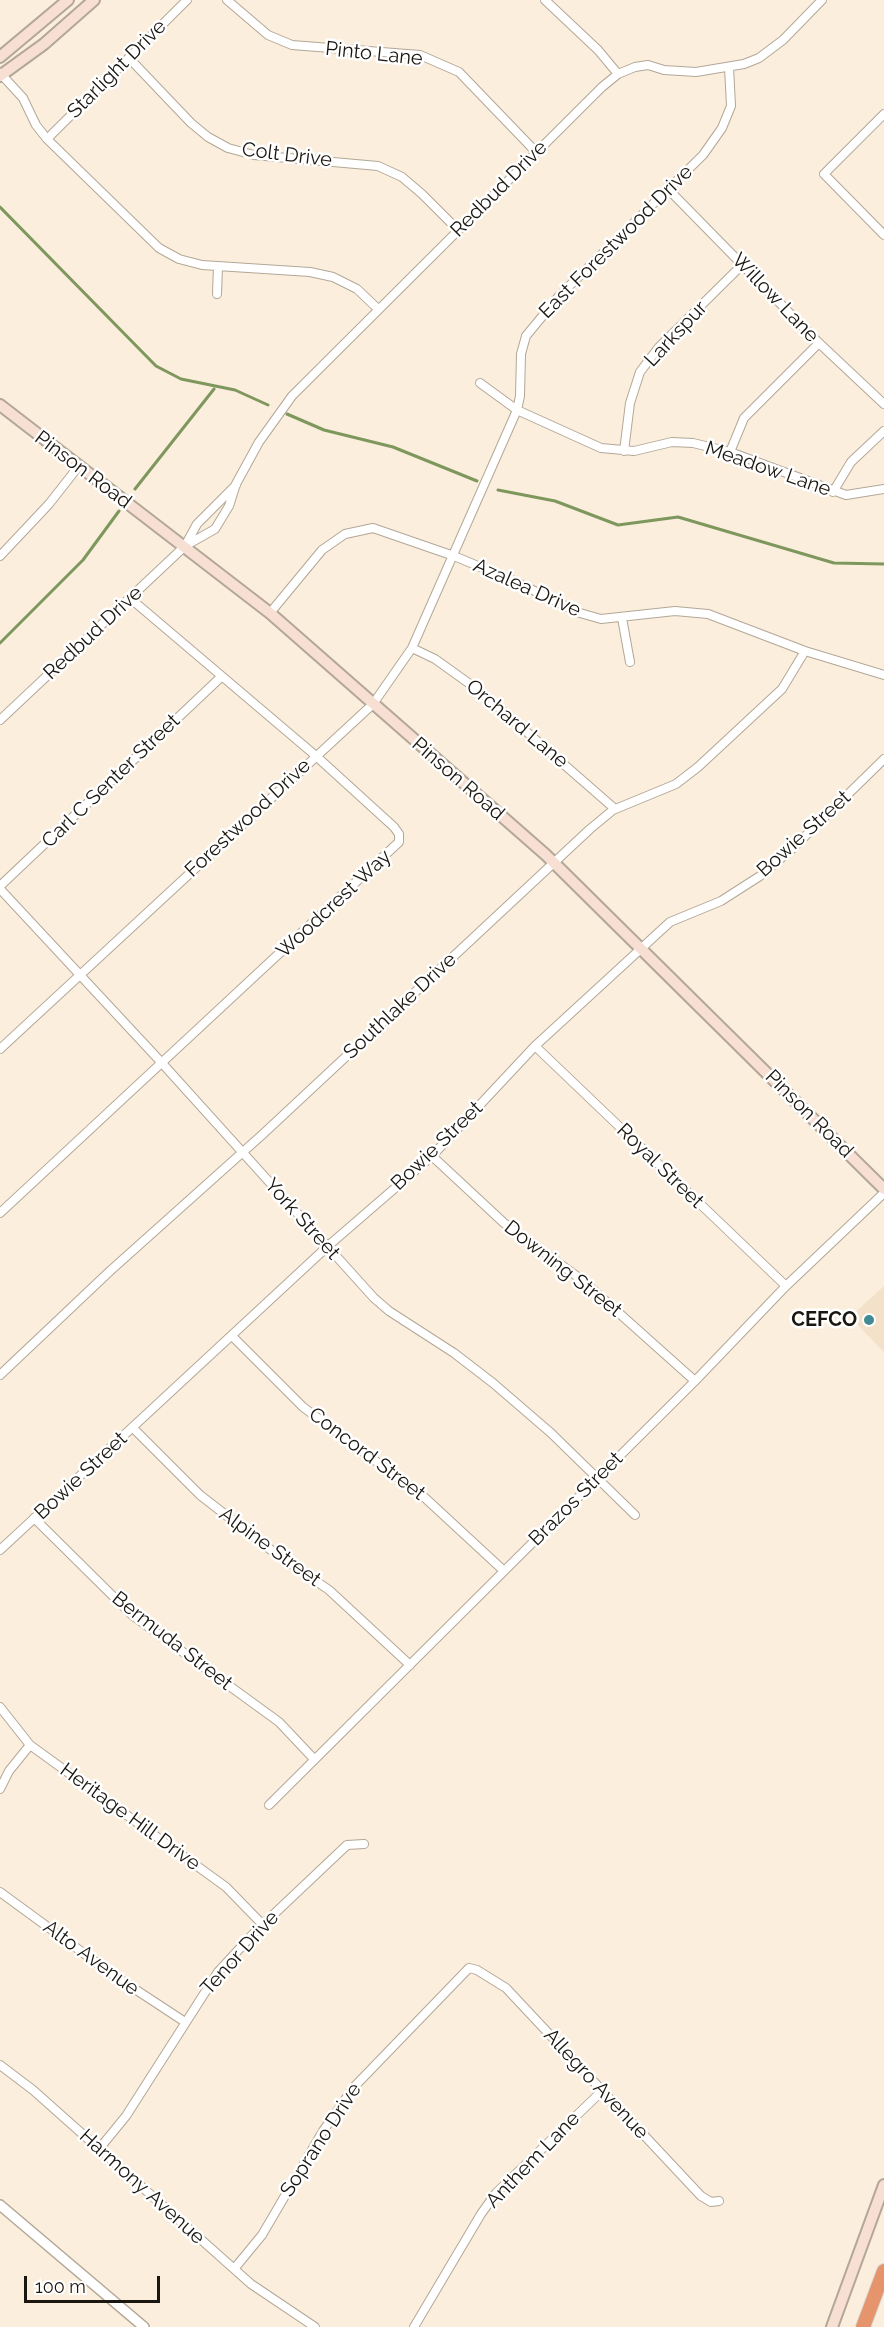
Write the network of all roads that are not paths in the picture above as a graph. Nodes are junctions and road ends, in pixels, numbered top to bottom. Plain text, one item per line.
1 (68, 0) edge
2 (94, 0) edge
3 (187, 0) edge
4 (227, 0) edge
5 (545, 0) edge
6 (822, 0) edge
7 (0, 57) edge
8 (129, 58) junction
9 (729, 67) junction
10 (1, 74) edge
11 (618, 74) junction
12 (884, 114) edge
13 (47, 139) junction
14 (536, 152) junction
15 (668, 189) junction
16 (458, 230) junction
17 (884, 235) edge
18 (743, 264) junction
19 (218, 266) junction
20 (217, 294) dead end
21 (378, 309) junction
22 (819, 343) junction
23 (480, 383) dead end
24 (884, 404) edge
25 (0, 405) edge
26 (517, 410) junction
27 (884, 431) edge
28 (624, 451) junction
29 (730, 452) junction
30 (78, 467) junction
31 (237, 484) junction
32 (884, 489) edge
33 (833, 492) junction
34 (185, 546) junction
35 (0, 556) edge
36 (454, 556) junction
37 (131, 599) junction
38 (270, 613) junction
39 (622, 618) junction
40 (412, 648) junction
41 (805, 651) junction
42 (630, 662) dead end
43 (884, 675) edge
44 (221, 676) junction
45 (373, 704) junction
46 (0, 720) edge
47 (316, 756) junction
48 (884, 759) edge
49 (615, 808) junction
50 (554, 863) junction
51 (0, 888) edge
52 (643, 949) junction
53 (79, 976) junction
54 (535, 1046) junction
55 (0, 1048) edge
56 (161, 1062) junction
57 (242, 1152) junction
58 (432, 1156) junction
59 (884, 1191) edge
60 (0, 1213) edge
61 (328, 1246) junction
62 (786, 1286) junction
63 (232, 1336) junction
64 (0, 1375) edge
65 (695, 1381) junction
66 (133, 1428) junction
67 (598, 1477) junction
68 (635, 1515) dead end
69 (34, 1518) junction
70 (0, 1550) edge
71 (503, 1570) junction
72 (410, 1665) junction
73 (0, 1707) edge
74 (30, 1745) junction
75 (314, 1760) junction
76 (0, 1789) edge
77 (269, 1804) dead end
78 (364, 1844) dead end
79 (0, 1892) edge
80 (263, 1925) junction
81 (469, 1968) joint
82 (184, 2022) junction
83 (0, 2065) edge
84 (602, 2091) junction
85 (99, 2149) junction
86 (884, 2185) edge
87 (719, 2201) dead end
88 (0, 2205) edge
89 (234, 2269) junction
90 (884, 2271) edge
91 (144, 2327) edge
92 (315, 2327) edge
93 (414, 2327) edge
94 (832, 2327) edge
95 (863, 2327) edge

1 - 7 main road
2 - 10 main road
3 - 8 street, Starlight Drive
4 - 14 street, Pinto Lane
5 - 11 street
6 - 9 street, Redbud Drive
8 - 13 street, Starlight Drive
8 - 16 street, Colt Drive
9 - 11 street, Redbud Drive
9 - 15 street, East Forestwood Drive
10 - 13 street
11 - 14 street, Redbud Drive
12 - 17 street
13 - 19 street
14 - 16 street, Redbud Drive
15 - 18 street, Willow Lane
15 - 26 street, East Forestwood Drive
16 - 21 street, Redbud Drive
18 - 22 street, Willow Lane
18 - 28 street, Larkspur
19 - 20 street
19 - 21 street
21 - 31 street, Redbud Drive
22 - 24 street, Willow Lane
22 - 29 street
23 - 26 street, Meadow Lane
25 - 30 main road, Pinson Road
26 - 28 street, Meadow Lane
26 - 36 street, East Forestwood Drive
27 - 33 street
28 - 29 street, Meadow Lane
29 - 33 street, Meadow Lane
30 - 34 main road, Pinson Road
30 - 35 street
31 - 34 street, Redbud Drive
31 - 34 street, Redbud Drive
32 - 33 street, Meadow Lane
34 - 37 street, Redbud Drive
34 - 38 main road, Pinson Road
36 - 38 street, Azalea Drive
36 - 39 street, Azalea Drive
36 - 40 street, Forestwood Drive
37 - 44 street, Woodcrest Way
37 - 46 street, Redbud Drive
38 - 45 main road, Pinson Road
39 - 41 street, Azalea Drive
39 - 42 street
40 - 45 street, Forestwood Drive
40 - 49 street, Orchard Lane
41 - 43 street, Azalea Drive
41 - 49 street, Southlake Drive
44 - 47 street, Woodcrest Way
44 - 51 street, Carl C Senter Street
45 - 47 street, Forestwood Drive
45 - 50 main road, Pinson Road
47 - 53 street, Forestwood Drive
47 - 56 street, Woodcrest Way
48 - 52 street, Bowie Street
49 - 50 street, Southlake Drive
50 - 52 main road, Pinson Road
50 - 57 street, Southlake Drive
51 - 53 street, York Street
52 - 54 street, Bowie Street
52 - 59 main road, Pinson Road
53 - 55 street, Forestwood Drive
53 - 56 street, York Street
54 - 58 street, Bowie Street
54 - 62 street, Royal Street
56 - 57 street, York Street
56 - 60 street, Woodcrest Way
57 - 61 street, York Street
57 - 64 street, Southlake Drive
58 - 61 street, Bowie Street
58 - 65 street, Downing Street
59 - 62 street, Brazos Street
61 - 63 street, Bowie Street
61 - 67 street, York Street
62 - 65 street, Brazos Street
63 - 66 street, Bowie Street
63 - 71 street, Concord Street
65 - 67 street, Brazos Street
66 - 69 street, Bowie Street
66 - 72 street, Alpine Street
67 - 68 street, York Street
67 - 71 street, Brazos Street
69 - 70 street, Bowie Street
69 - 75 street, Bermuda Street
71 - 72 street, Brazos Street
72 - 75 street, Brazos Street
73 - 74 street, Heritage Hill Drive
74 - 76 street
74 - 80 street, Heritage Hill Drive
75 - 77 street, Brazos Street
78 - 80 street, Tenor Drive
79 - 82 street, Alto Avenue
80 - 82 street, Tenor Drive
81 - 84 street, Allegro Avenue
81 - 89 street, Soprano Drive
82 - 85 street, Tenor Drive
83 - 85 street, Harmony Avenue
84 - 87 street, Allegro Avenue
84 - 93 street, Anthem Lane
85 - 89 street, Harmony Avenue
86 - 94 main road
88 - 91 street
89 - 92 street, Harmony Avenue
90 - 95 highway

